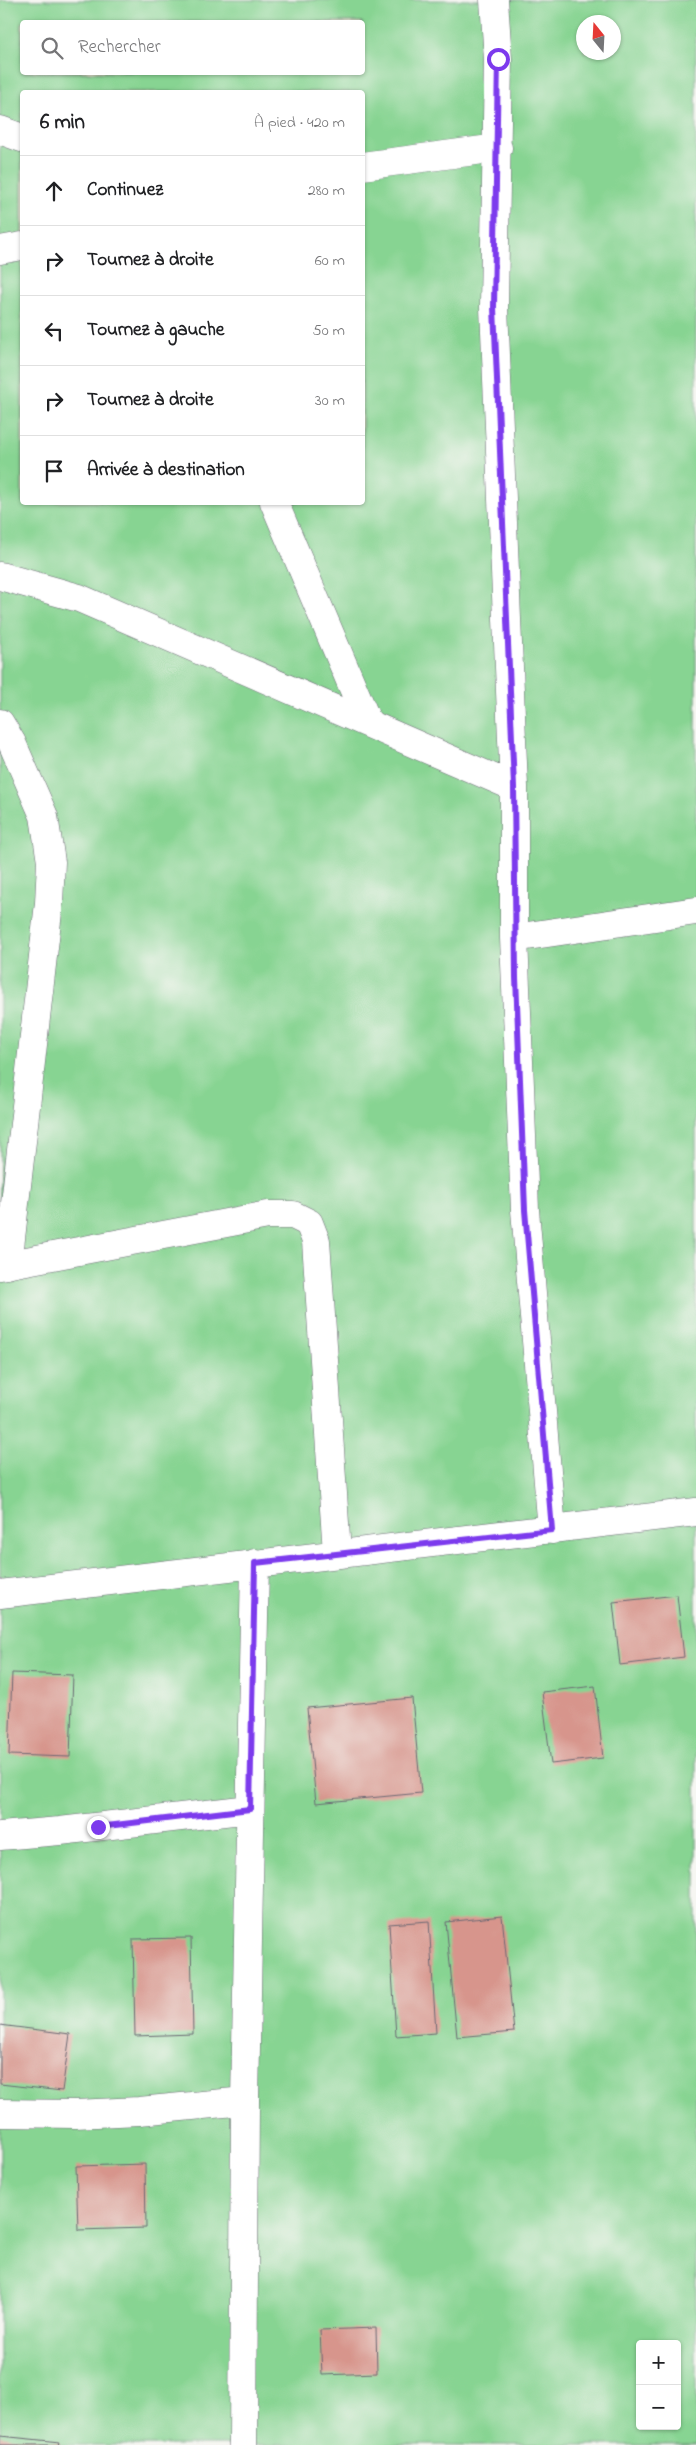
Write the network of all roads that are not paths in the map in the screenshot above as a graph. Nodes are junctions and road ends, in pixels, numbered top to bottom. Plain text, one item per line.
1 (494, 0) edge
2 (0, 130) edge
3 (20, 137) edge
4 (498, 148) junction
5 (365, 166) edge
6 (20, 246) edge
7 (0, 250) edge
8 (275, 505) edge
9 (0, 576) edge
10 (0, 723) edge
11 (368, 723) junction
12 (514, 787) junction
13 (696, 911) edge
14 (514, 938) junction
15 (4, 1266) edge
16 (696, 1512) edge
17 (552, 1530) junction
18 (337, 1553) junction
19 (255, 1563) junction
20 (0, 1594) edge
21 (250, 1809) junction
22 (0, 1836) edge
23 (245, 2101) junction
24 (0, 2113) edge
25 (243, 2445) edge

1 - 4 street
2 - 3 street
4 - 5 street
4 - 12 street
6 - 7 street
8 - 11 street
9 - 11 street
10 - 15 street
11 - 12 street
12 - 14 street
13 - 14 street
14 - 17 street
15 - 18 street
16 - 17 street
17 - 18 street
18 - 19 street
19 - 20 street
19 - 21 street
21 - 22 street
21 - 23 street
23 - 24 street
23 - 25 street

